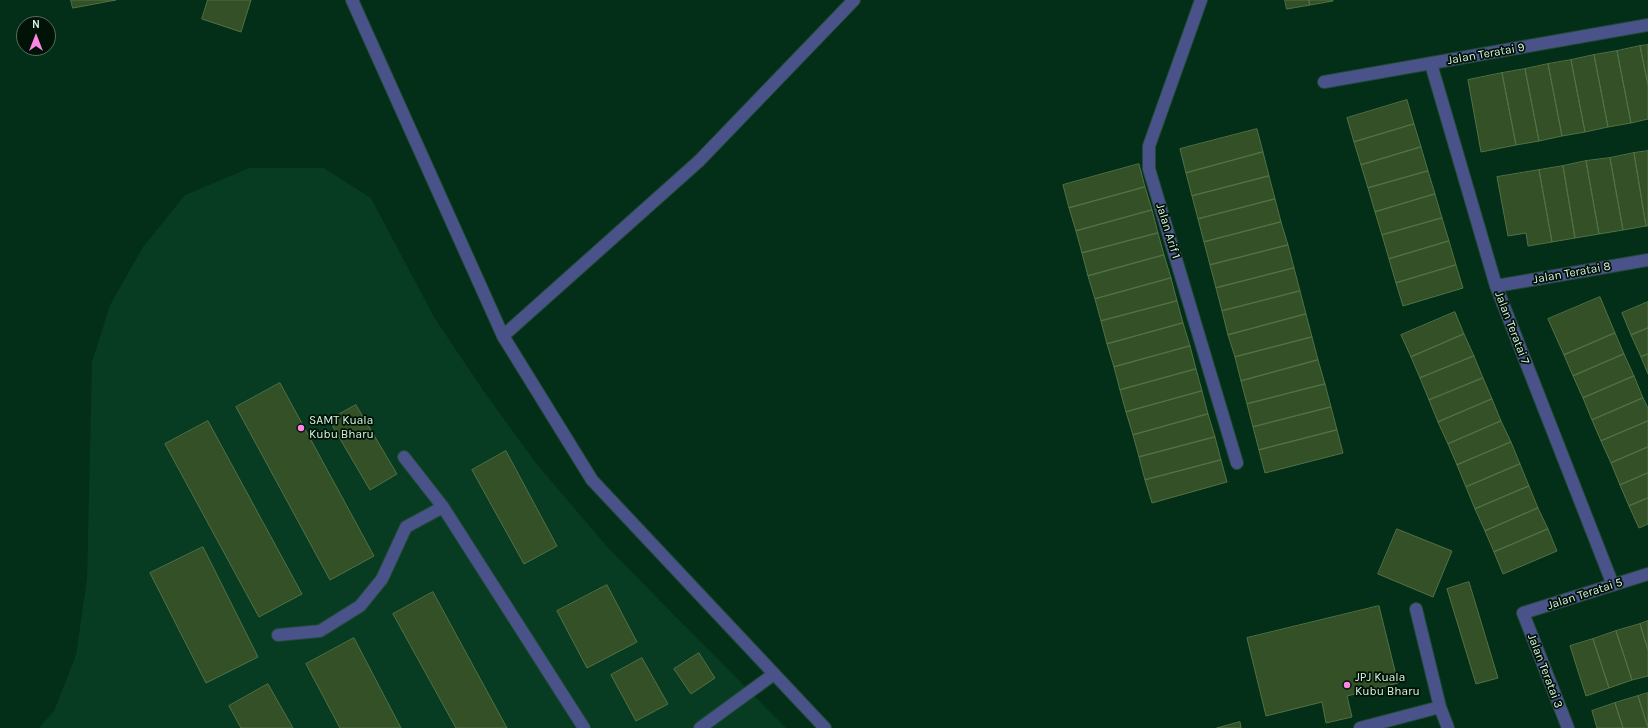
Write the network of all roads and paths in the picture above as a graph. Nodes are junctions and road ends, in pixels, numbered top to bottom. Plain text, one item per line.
1 (352, 0) edge
2 (854, 0) edge
3 (1201, 0) edge
4 (1648, 25) edge
5 (1431, 64) junction
6 (1324, 82) dead end
7 (1648, 260) edge
8 (1496, 286) junction
9 (503, 336) junction
10 (404, 457) dead end
11 (1237, 464) dead end
12 (443, 507) junction
13 (1648, 574) edge
14 (1613, 585) junction
15 (1416, 609) dead end
16 (1523, 613) joint
17 (278, 634) dead end
18 (774, 674) junction
19 (1440, 707) junction
20 (584, 728) edge
21 (700, 728) edge
22 (825, 728) edge
23 (1360, 728) edge
24 (1448, 728) edge
25 (1568, 728) edge

1 - 9 street
2 - 9 street
3 - 11 street, Jalan Arif 1
4 - 5 street, Jalan Teratai 9
5 - 6 street, Jalan Teratai 9
5 - 8 street, Jalan Teratai 7
7 - 8 street, Jalan Teratai 8
8 - 14 street, Jalan Teratai 7
9 - 18 street
10 - 12 street
12 - 17 street
12 - 20 street
13 - 14 street, Jalan Teratai 5
14 - 16 street, Jalan Teratai 5
15 - 19 street
16 - 25 street, Jalan Teratai 3
18 - 21 street
18 - 22 street
19 - 23 street
19 - 24 street

